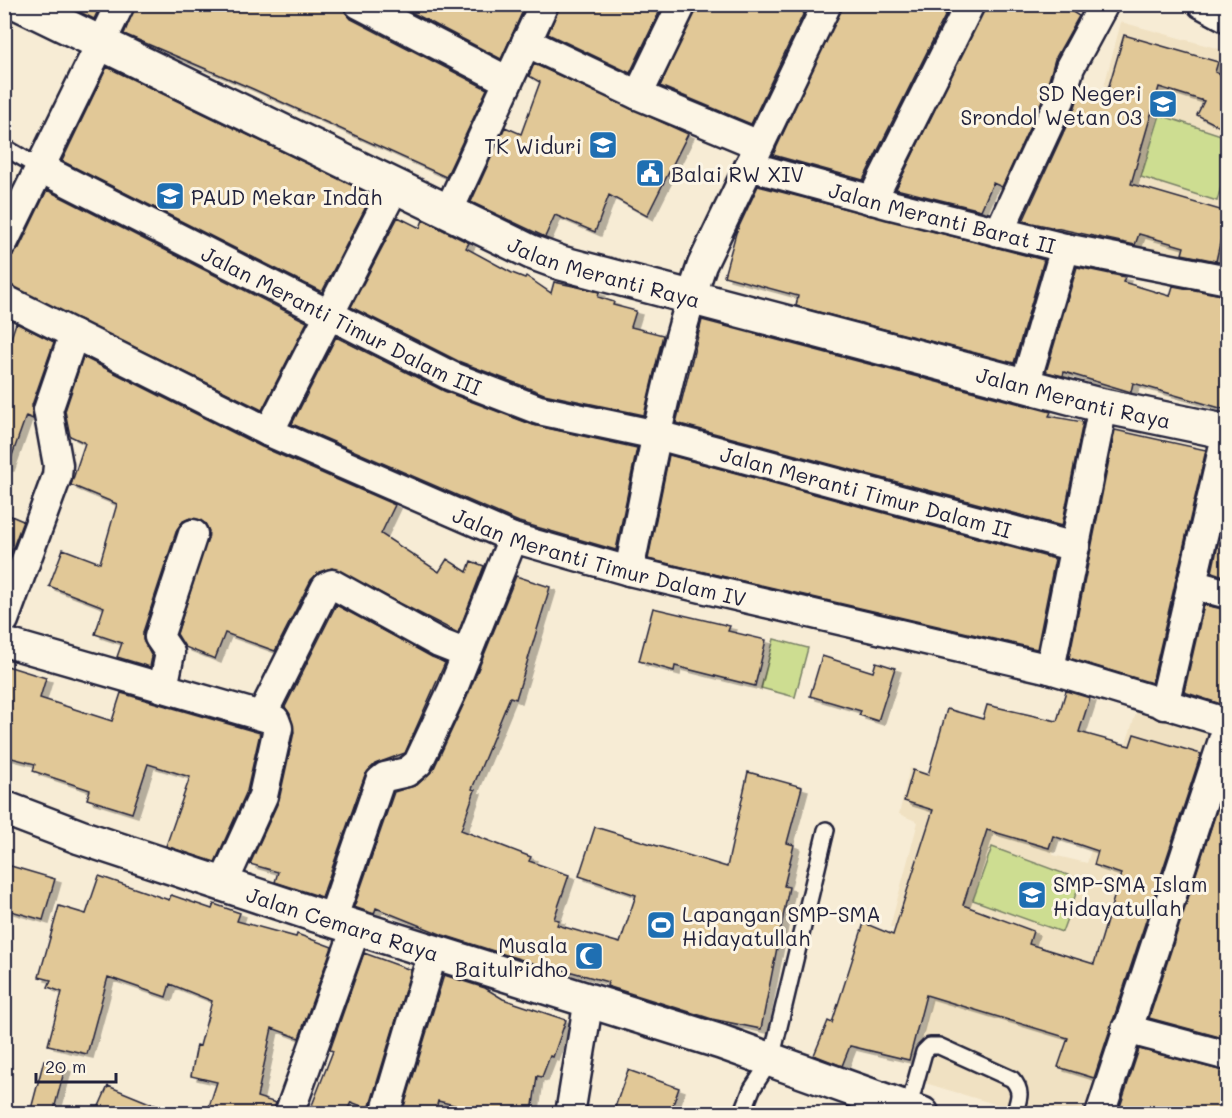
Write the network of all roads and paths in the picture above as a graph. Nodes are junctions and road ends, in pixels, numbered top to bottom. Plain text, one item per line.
1 (20, 4) edge
2 (120, 4) edge
3 (359, 4) edge
4 (544, 4) edge
5 (682, 4) edge
6 (827, 4) edge
7 (970, 4) edge
8 (1104, 4) edge
9 (1202, 4) edge
10 (395, 13) edge
11 (1227, 18) edge
12 (101, 42) junction
13 (526, 42) junction
14 (508, 81) junction
15 (638, 95) junction
16 (4, 147) edge
17 (754, 155) junction
18 (40, 168) junction
19 (395, 186) junction
20 (872, 200) junction
21 (448, 212) junction
22 (999, 232) junction
23 (4, 241) edge
24 (1065, 248) junction
25 (1227, 280) edge
26 (691, 296) junction
27 (4, 299) edge
28 (329, 315) junction
29 (74, 334) junction
30 (1025, 385) junction
31 (1103, 406) junction
32 (269, 432) junction
33 (1227, 432) edge
34 (657, 435) junction
35 (193, 534) dead end
36 (513, 538) junction
37 (1075, 547) junction
38 (629, 571) junction
39 (1191, 584) junction
40 (1227, 594) edge
41 (4, 620) edge
42 (4, 642) edge
43 (467, 654) junction
44 (1050, 669) junction
45 (163, 688) junction
46 (1164, 705) junction
47 (262, 715) junction
48 (1227, 724) edge
49 (4, 808) edge
50 (826, 830) dead end
51 (223, 884) junction
52 (344, 924) junction
53 (433, 952) junction
54 (589, 999) junction
55 (1126, 1029) junction
56 (1227, 1056) edge
57 (771, 1060) junction
58 (915, 1111) edge
59 (289, 1113) edge
60 (385, 1113) edge
61 (570, 1113) edge
62 (742, 1113) edge
63 (1014, 1113) edge
64 (1100, 1113) edge

1 - 12 street, Jalan Meranti Raya
2 - 12 street
3 - 10 street
4 - 13 street
5 - 15 street
6 - 17 street
7 - 20 street
8 - 22 street
9 - 11 street
10 - 14 street
12 - 18 street
12 - 19 street, Jalan Meranti Raya
13 - 14 street
13 - 15 street, Jalan Meranti Barat II
14 - 21 street
15 - 17 street, Jalan Meranti Barat II
16 - 18 lane
17 - 20 street, Jalan Meranti Barat II
17 - 26 street
18 - 23 street
18 - 28 street, Jalan Meranti Timur Dalam III
19 - 21 street, Jalan Meranti Raya
19 - 28 street
20 - 22 street, Jalan Meranti Barat II
21 - 26 street, Jalan Meranti Raya
22 - 24 street, Jalan Meranti Barat II
24 - 25 street, Jalan Meranti Barat II
24 - 30 street, Jalan Meranti Barat II
26 - 30 street, Jalan Meranti Raya
26 - 34 street
27 - 29 street, Jalan Meranti Timur Dalam IV
28 - 32 street
28 - 34 street, Jalan Meranti Timur Dalam III
29 - 32 street, Jalan Meranti Timur Dalam IV
29 - 41 street
30 - 31 street, Jalan Meranti Raya
31 - 33 street, Jalan Meranti Raya
31 - 37 street
32 - 36 street, Jalan Meranti Timur Dalam IV
33 - 39 street
34 - 37 street, Jalan Meranti Timur Dalam II
34 - 38 street
35 - 45 street
36 - 38 street, Jalan Meranti Timur Dalam IV
36 - 43 street
37 - 44 street
38 - 44 street, Jalan Meranti Timur Dalam IV
39 - 40 street
39 - 46 street
42 - 45 street
43 - 47 street
43 - 52 street
44 - 46 street, Jalan Meranti Timur Dalam IV
45 - 47 street
46 - 48 street, Jalan Meranti Timur Dalam IV
47 - 51 street
48 - 55 street
49 - 51 street, Jalan Cemara Raya
50 - 57 lane
51 - 52 street, Jalan Cemara Raya
52 - 53 street, Jalan Cemara Raya
52 - 59 street
53 - 54 street, Jalan Cemara Raya
53 - 60 street
54 - 57 street, Jalan Cemara Raya
54 - 61 street
55 - 56 street
55 - 64 street
57 - 58 street, Jalan Cemara Raya
57 - 62 lane
58 - 63 lane

